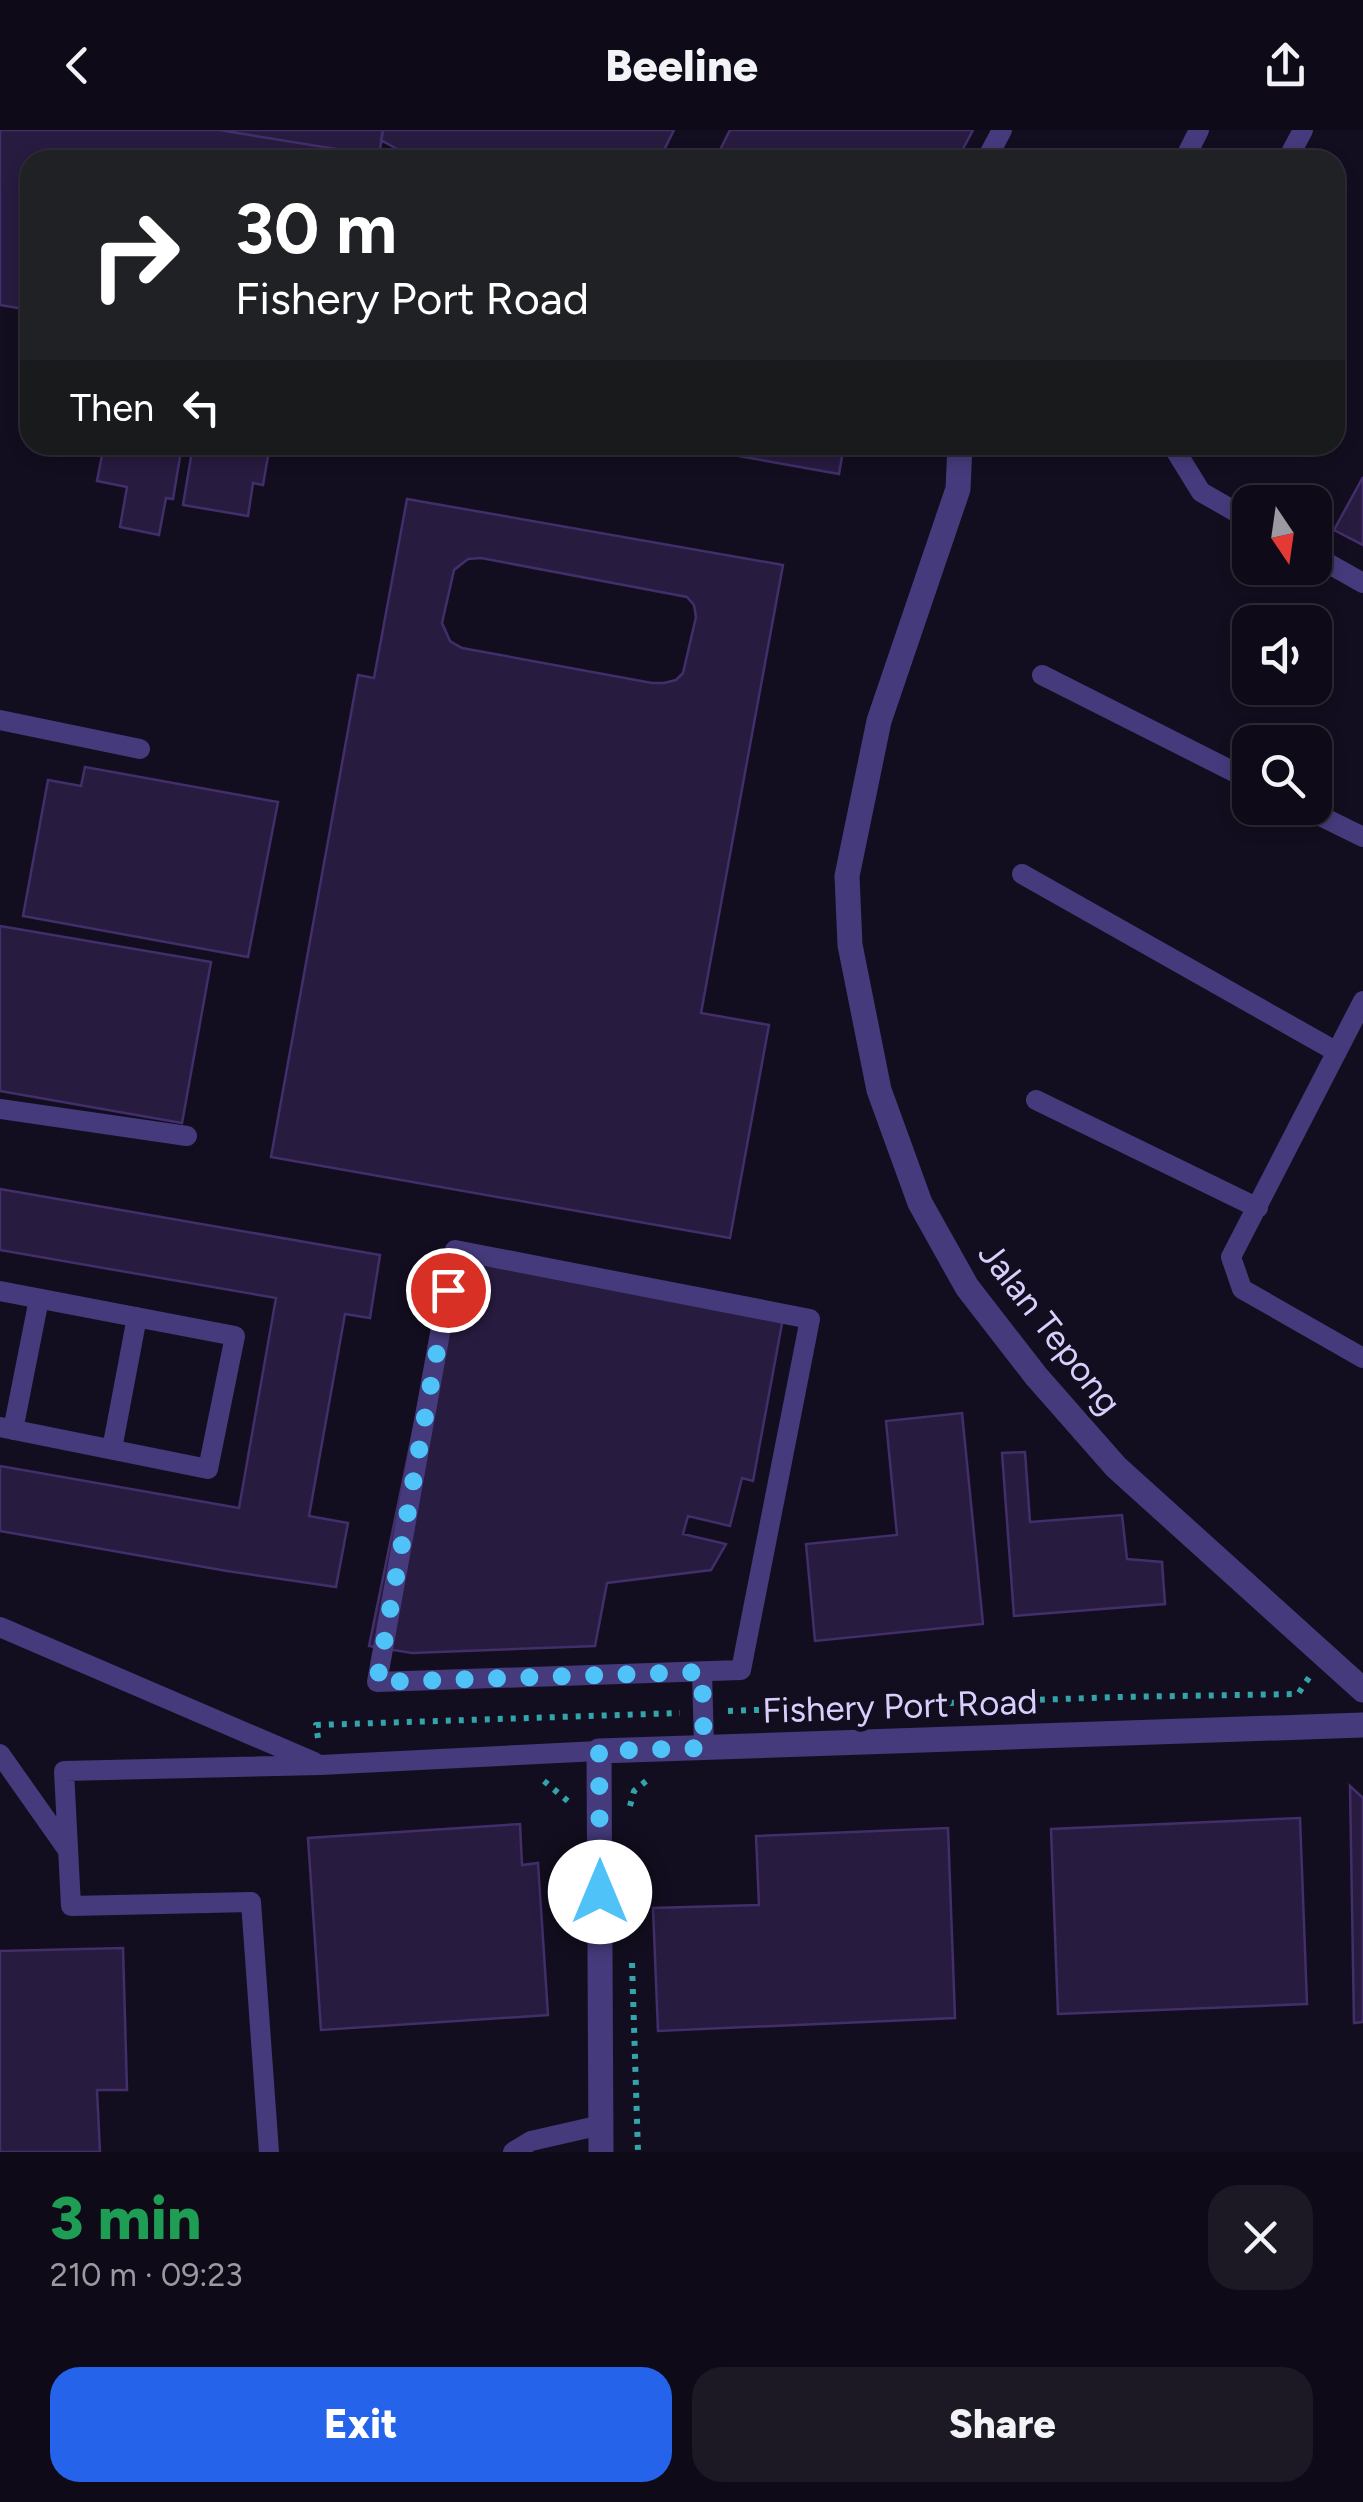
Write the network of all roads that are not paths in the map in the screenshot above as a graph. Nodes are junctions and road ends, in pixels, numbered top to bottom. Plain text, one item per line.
1 (960, 455) edge
2 (1178, 455) edge
3 (1232, 510) edge
4 (1332, 566) edge
5 (1363, 584) edge
6 (1042, 675) dead end
7 (0, 720) edge
8 (140, 748) dead end
9 (1232, 771) edge
10 (1332, 822) edge
11 (1363, 837) edge
12 (1022, 874) dead end
13 (1363, 1001) edge
14 (1337, 1052) junction
15 (1036, 1100) dead end
16 (0, 1109) edge
17 (187, 1136) dead end
18 (1258, 1208) junction
19 (0, 1292) edge
20 (39, 1299) junction
21 (137, 1317) junction
22 (1363, 1358) edge
23 (7, 1428) edge
24 (112, 1449) junction
25 (0, 1627) edge
26 (702, 1672) junction
27 (1363, 1690) edge
28 (1363, 1725) edge
29 (704, 1748) junction
30 (599, 1751) junction
31 (0, 1754) edge
32 (320, 1765) junction
33 (68, 1850) junction
34 (601, 2125) junction
35 (269, 2152) edge
36 (514, 2152) edge
37 (600, 2152) edge

1 - 27 street, Jalan Tepong
2 - 3 lane
4 - 5 lane
6 - 9 lane
7 - 8 lane
10 - 11 lane
12 - 14 lane
13 - 14 lane
14 - 18 lane
15 - 18 lane
16 - 17 lane
18 - 22 lane
19 - 20 lane
20 - 21 lane
20 - 23 lane
21 - 24 lane
21 - 24 lane
23 - 24 lane
25 - 32 lane
26 - 26 lane
26 - 29 lane
28 - 29 street, Fishery Port Road
29 - 30 street, Fishery Port Road
30 - 32 lane
30 - 34 street
31 - 33 lane
32 - 33 lane
33 - 35 lane
34 - 36 lane
34 - 37 street

